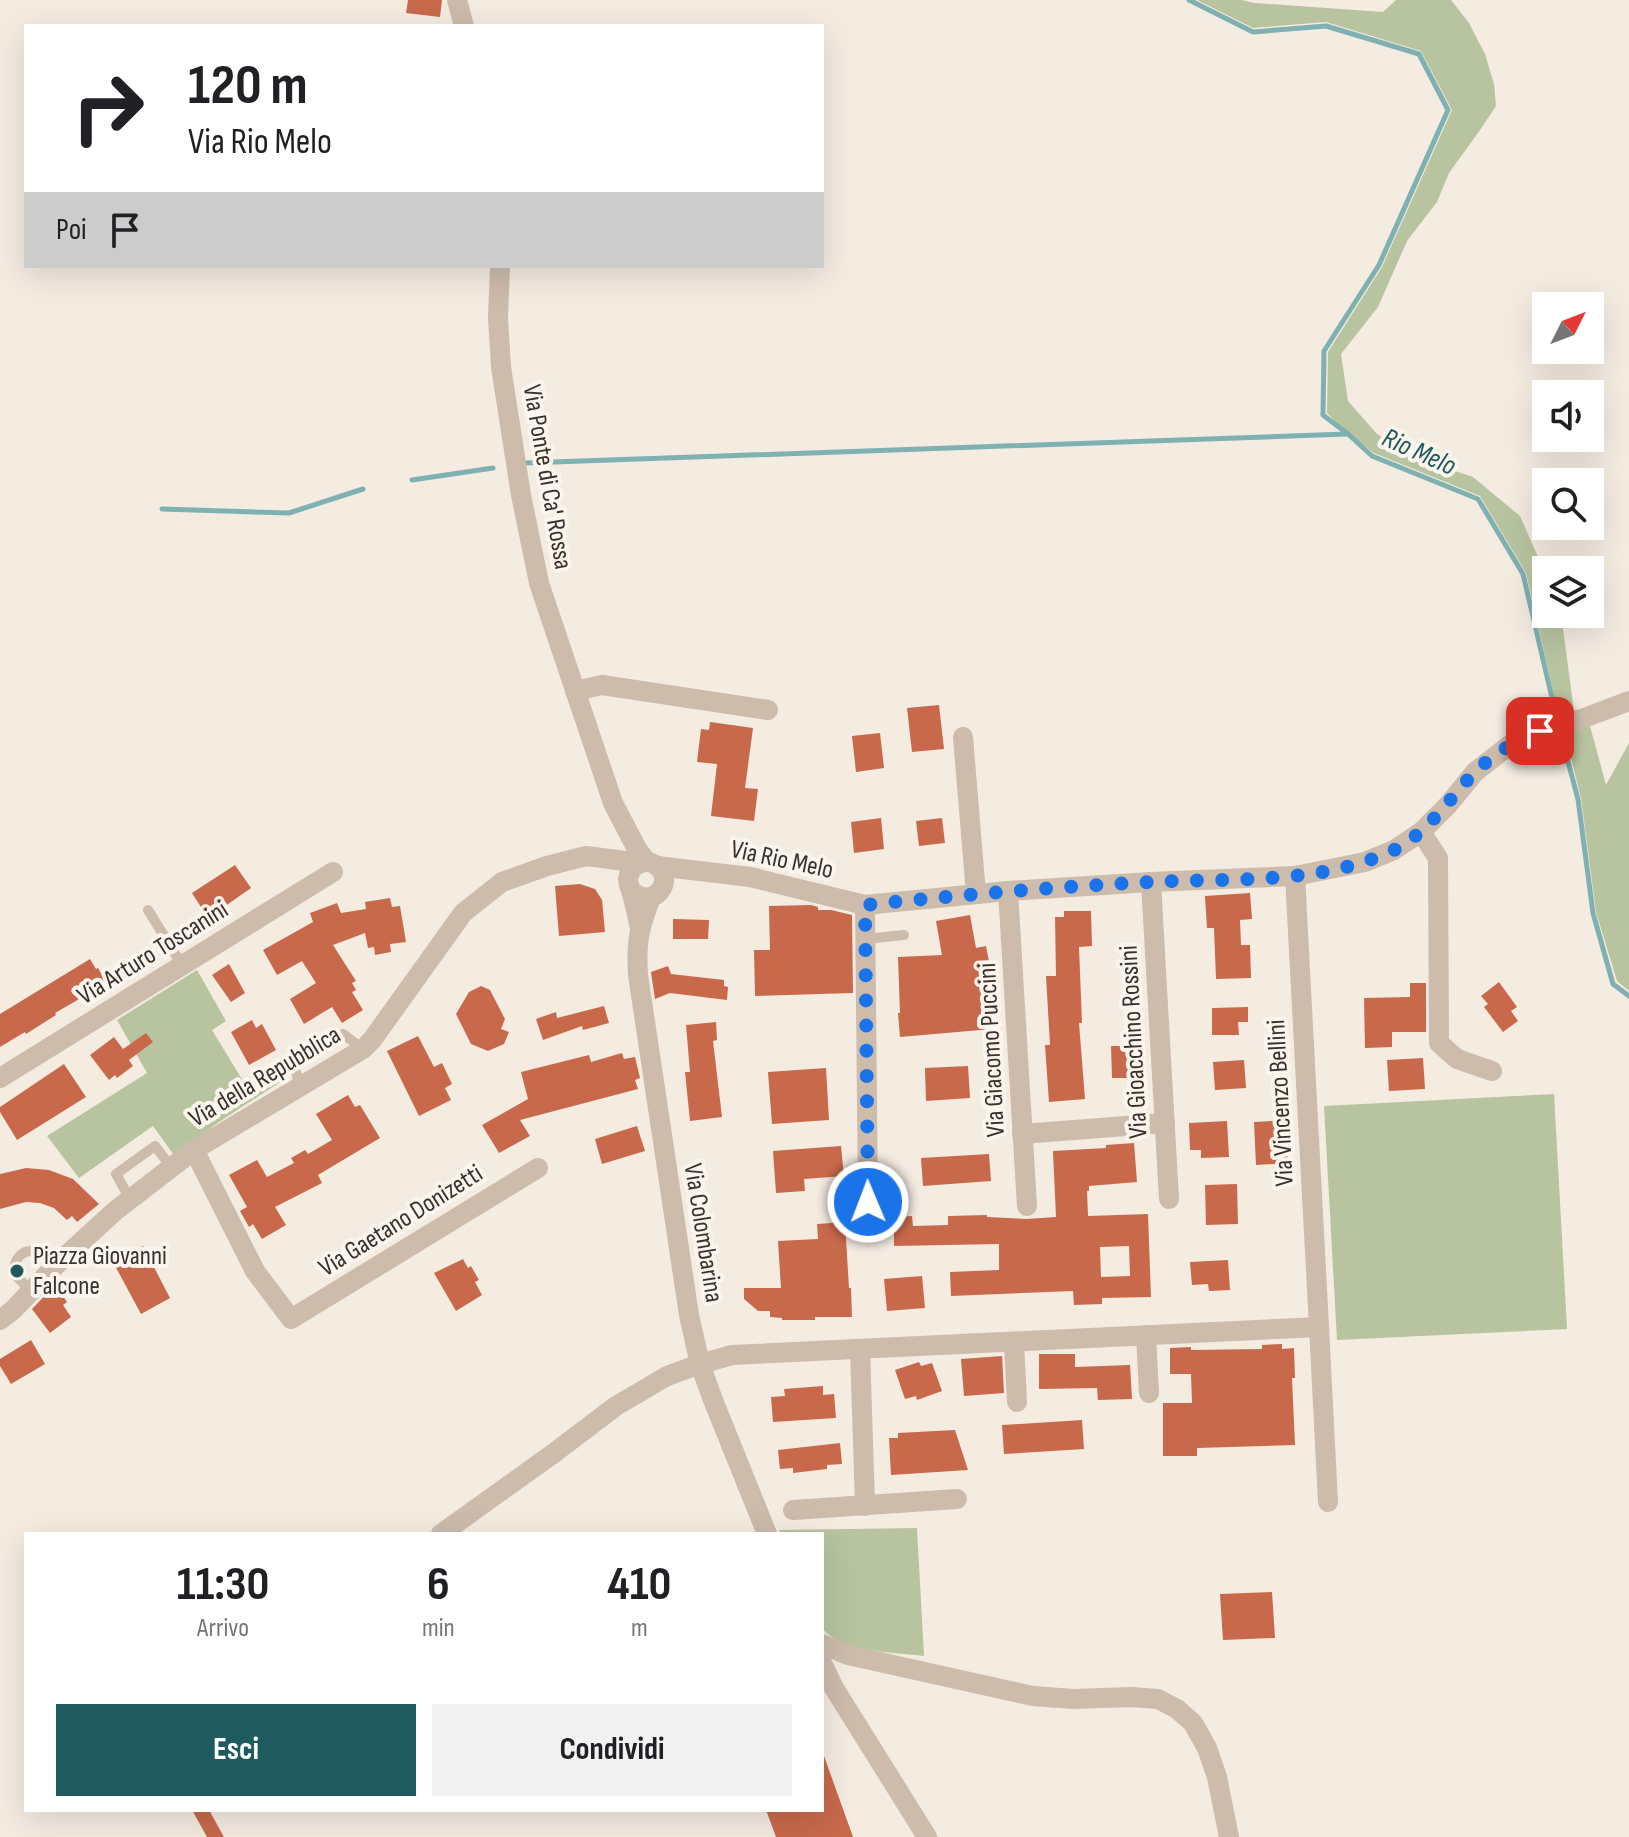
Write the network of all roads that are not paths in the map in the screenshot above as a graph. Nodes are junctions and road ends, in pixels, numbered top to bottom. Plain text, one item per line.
1 (457, 0) edge
2 (463, 24) edge
3 (500, 268) edge
4 (575, 691) junction
5 (1629, 701) edge
6 (768, 710) dead end
7 (963, 737) dead end
8 (1421, 832) junction
9 (586, 856) junction
10 (649, 864) junction
11 (333, 872) dead end
12 (711, 872) junction
13 (1295, 876) junction
14 (1151, 882) junction
15 (630, 887) junction
16 (1008, 891) junction
17 (656, 894) junction
18 (976, 894) junction
19 (865, 905) junction
20 (148, 910) dead end
21 (640, 929) junction
22 (904, 935) dead end
23 (865, 939) junction
24 (182, 965) junction
25 (1492, 1071) dead end
26 (0, 1078) edge
27 (1165, 1123) junction
28 (1022, 1134) junction
29 (194, 1150) junction
30 (171, 1167) junction
31 (538, 1168) dead end
32 (130, 1199) junction
33 (1169, 1199) dead end
34 (868, 1202) dead end
35 (1027, 1206) dead end
36 (56, 1265) junction
37 (31, 1291) junction
38 (0, 1320) edge
39 (1319, 1327) junction
40 (1146, 1335) junction
41 (1014, 1342) junction
42 (860, 1349) junction
43 (700, 1364) junction
44 (1149, 1393) dead end
45 (1017, 1402) dead end
46 (957, 1499) dead end
47 (1328, 1502) dead end
48 (865, 1506) junction
49 (793, 1510) dead end
50 (444, 1532) edge
51 (766, 1532) edge
52 (824, 1645) edge
53 (824, 1667) edge
54 (927, 1837) edge
55 (1229, 1837) edge

1 - 2 street
3 - 4 street, Via Ponte di Ca' Rossa
4 - 6 street
4 - 10 street, Via Ponte di Ca' Rossa
5 - 8 street, Via Rio Melo
7 - 18 street
8 - 13 street, Via Rio Melo
8 - 25 street
9 - 10 street, Via della Repubblica
9 - 15 street
9 - 29 street, Via della Repubblica
10 - 12 street, Via Rio Melo
10 - 15 street
10 - 17 street
11 - 24 street, Via Arturo Toscanini
12 - 17 street, Via Rio Melo
12 - 19 street, Via Rio Melo
13 - 14 street, Via Rio Melo
13 - 39 street, Via Vincenzo Bellini
14 - 16 street, Via Rio Melo
14 - 27 street, Via Gioacchino Rossini
15 - 17 street
15 - 21 street, Via Colombarina
16 - 18 street, Via Rio Melo
16 - 28 street, Via Giacomo Puccini
17 - 21 street, Via Colombarina
18 - 19 street, Via Rio Melo
19 - 23 street
20 - 24 lane
21 - 43 street, Via Colombarina
22 - 23 lane
23 - 34 street
24 - 26 street, Via Arturo Toscanini
27 - 28 street
27 - 33 street, Via Gioacchino Rossini
28 - 35 street, Via Giacomo Puccini
29 - 30 street, Via della Repubblica
29 - 31 street, Via Gaetano Donizetti
30 - 32 street, Via della Repubblica
30 - 32 lane
32 - 36 street, Via della Repubblica
36 - 37 street, Via della Repubblica
36 - 37 lane
37 - 38 street, Via della Repubblica
39 - 40 street
39 - 47 street, Via Vincenzo Bellini
40 - 41 street
40 - 44 street
41 - 42 street
41 - 45 street
42 - 43 street
42 - 48 street
43 - 50 street
43 - 51 street, Via Colombarina
46 - 48 street
48 - 49 street
52 - 55 street
53 - 54 street

